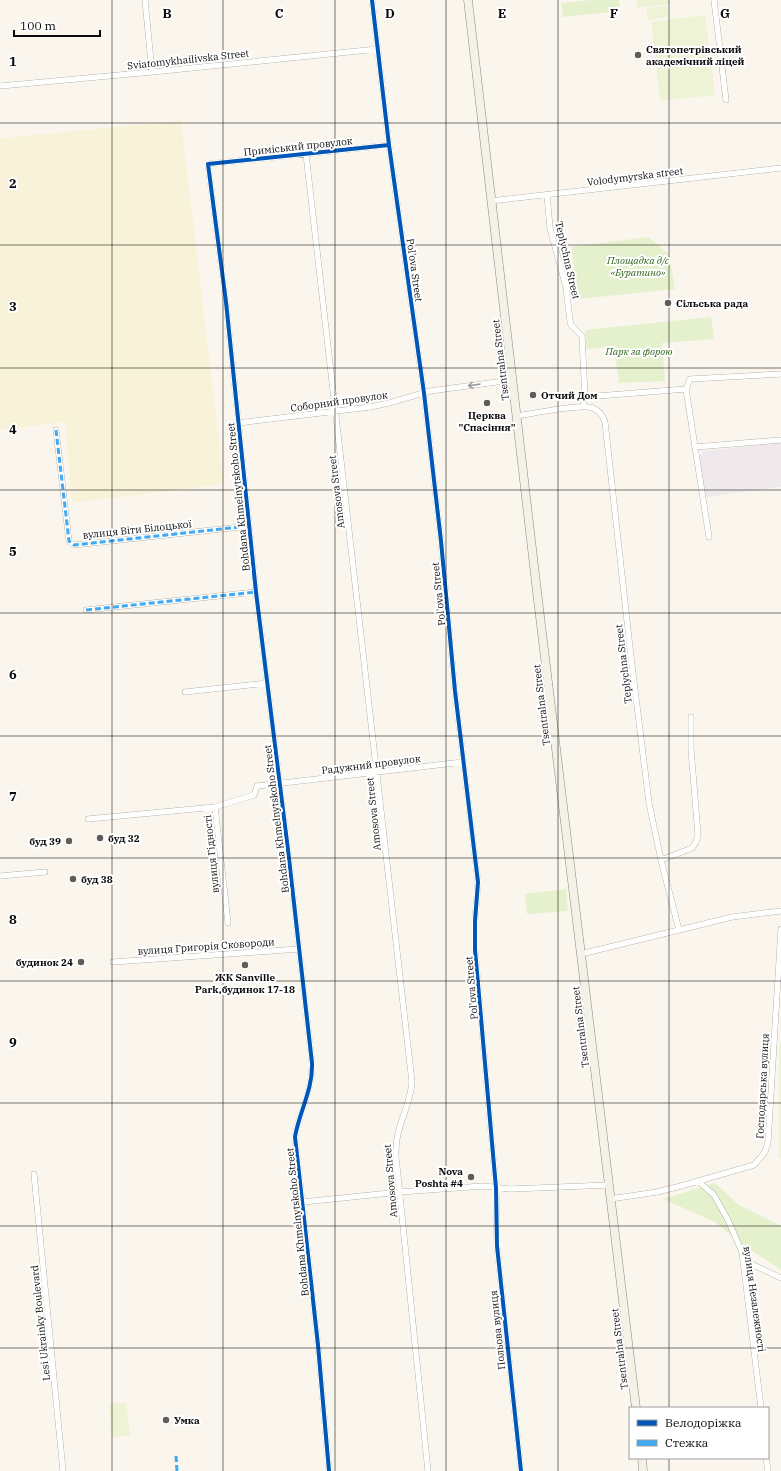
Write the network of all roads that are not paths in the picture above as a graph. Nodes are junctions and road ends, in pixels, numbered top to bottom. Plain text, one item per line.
1 (145, 0) edge
2 (372, 0) edge
3 (468, 0) edge
4 (714, 0) edge
5 (378, 49) junction
6 (152, 72) junction
7 (0, 86) edge
8 (726, 100) dead end
9 (389, 145) junction
10 (306, 154) junction
11 (208, 164) joint
12 (781, 168) edge
13 (547, 195) junction
14 (491, 201) junction
15 (781, 374) edge
16 (512, 380) junction
17 (686, 389) junction
18 (424, 393) junction
19 (585, 397) junction
20 (583, 406) junction
21 (336, 412) junction
22 (516, 416) junction
23 (238, 423) junction
24 (56, 430) dead end
25 (781, 440) edge
26 (695, 447) junction
27 (249, 526) junction
28 (709, 537) dead end
29 (256, 592) junction
30 (86, 610) dead end
31 (267, 683) junction
32 (185, 692) dead end
33 (692, 717) dead end
34 (463, 762) junction
35 (378, 772) junction
36 (280, 784) junction
37 (215, 807) junction
38 (88, 819) dead end
39 (661, 860) junction
40 (45, 872) dead end
41 (0, 876) edge
42 (781, 911) edge
43 (228, 923) dead end
44 (781, 929) edge
45 (679, 930) junction
46 (299, 949) junction
47 (581, 954) junction
48 (113, 962) dead end
49 (34, 1174) dead end
50 (698, 1181) junction
51 (609, 1185) junction
52 (496, 1188) junction
53 (400, 1192) junction
54 (610, 1199) junction
55 (303, 1202) junction
56 (743, 1260) junction
57 (781, 1278) edge
58 (636, 1407) edge
59 (761, 1407) edge
60 (642, 1459) edge
61 (766, 1459) edge
62 (63, 1471) edge
63 (330, 1471) edge
64 (428, 1471) edge
65 (521, 1471) edge
66 (643, 1471) edge
67 (768, 1471) edge

1 - 6 street
2 - 5 street, Pol'ova Street
3 - 14 main road, Tsentralna Street
4 - 8 street
5 - 6 street, Sviatomykhailivska Street
5 - 9 street, Pol'ova Street
6 - 7 street, Sviatomykhailivska Street
9 - 10 street, Приміський провулок
9 - 18 street, Pol'ova Street
10 - 11 street, Приміський провулок
10 - 21 street, Amosova Street
11 - 23 street, Bohdana Khmelnytskoho Street
12 - 13 street, Volodymyrska street
13 - 14 street, Volodymyrska street
13 - 19 street, Teplychna Street
14 - 16 main road, Tsentralna Street
15 - 17 street
16 -> 18 street, Соборний провулок
16 - 22 main road, Tsentralna Street
17 - 19 street
17 - 26 street
18 - 21 street, Соборний провулок
18 - 34 street, Pol'ova Street
19 - 20 street, Teplychna Street
20 - 22 street
20 - 39 street, Teplychna Street
21 - 23 street, Соборний провулок
21 - 35 street, Amosova Street
22 - 47 main road, Tsentralna Street
23 - 27 street, Bohdana Khmelnytskoho Street
24 - 27 street, вулиця Віти Білоцької
25 - 26 street
26 - 28 street
27 - 29 street, Bohdana Khmelnytskoho Street
29 - 30 street
29 - 31 street, Bohdana Khmelnytskoho Street
31 - 32 street
31 - 36 street, Bohdana Khmelnytskoho Street
33 - 39 street
34 - 35 street, Радужний провулок
34 - 52 street, Pol'ova Street
35 - 36 street, Радужний провулок
35 - 53 street, Amosova Street
36 - 37 street, вулиця Гідності
36 - 46 street, Bohdana Khmelnytskoho Street
37 - 38 street
37 - 43 street, вулиця Гідності
39 - 45 street, Teplychna Street
40 - 41 street
42 - 45 street
44 - 50 street, Господарська вулиця
45 - 47 street
46 - 48 street, вулиця Григорія Сковороди
46 - 55 street, Bohdana Khmelnytskoho Street
47 - 51 main road, Tsentralna Street
49 - 62 street, Lesi Ukrainky Boulevard
50 - 54 street, Господарська вулиця
50 - 56 street, вулиця Незалежності
51 - 52 street
51 - 54 main road, Tsentralna Street
52 - 53 street
52 - 65 street, Польова вулиця
53 - 55 street
53 - 64 street, Amosova Street
54 - 58 main road, Tsentralna Street
55 - 63 street, Bohdana Khmelnytskoho Street
56 - 57 street
56 - 59 street, вулиця Незалежності
60 - 66 main road
61 - 67 street

